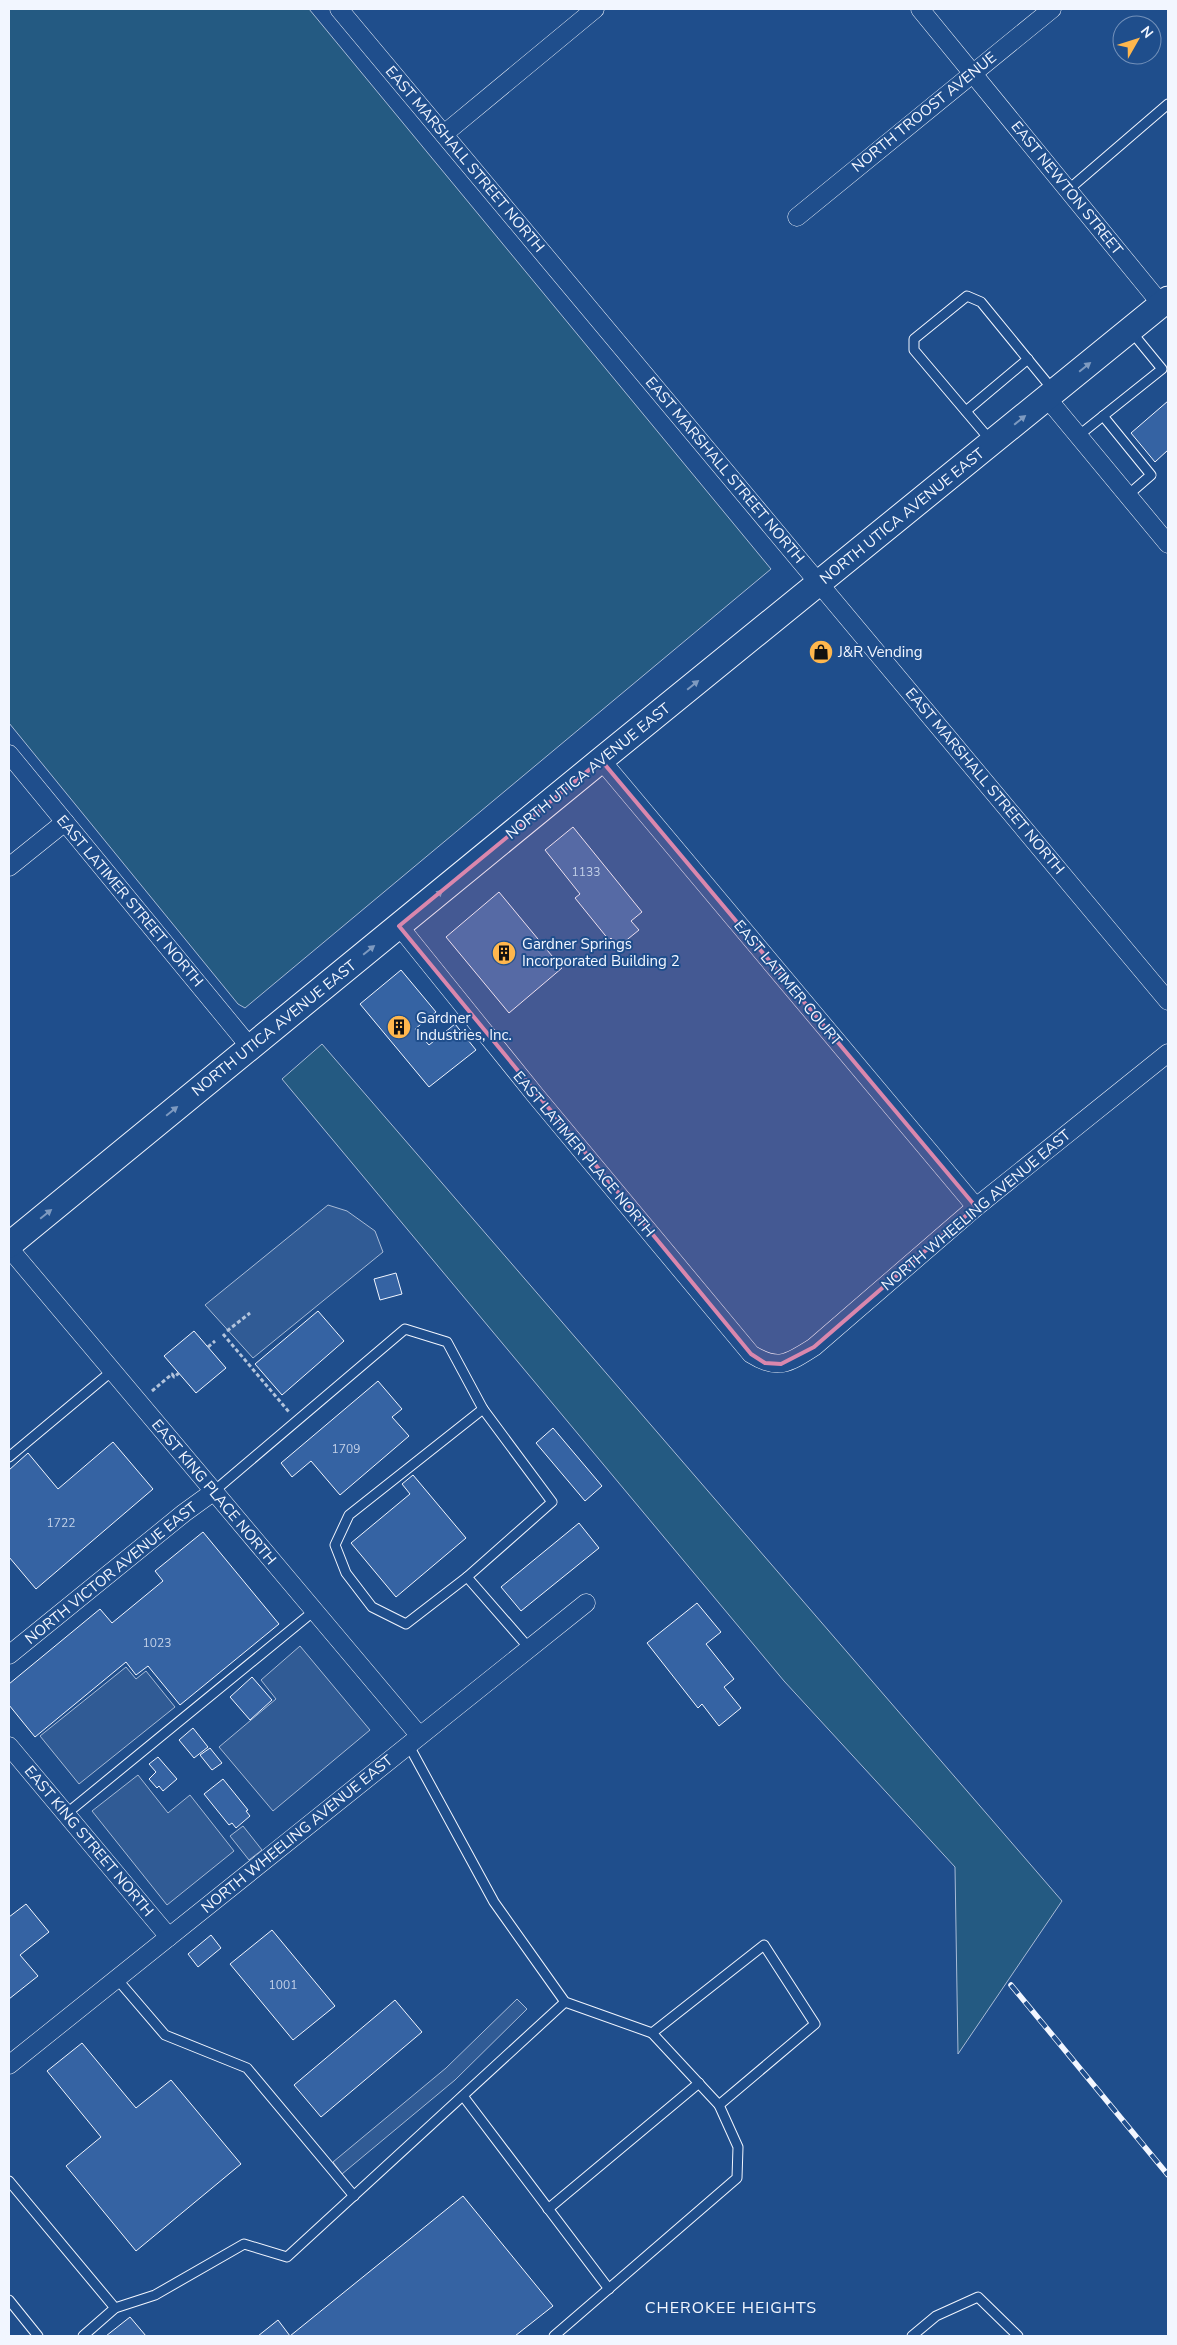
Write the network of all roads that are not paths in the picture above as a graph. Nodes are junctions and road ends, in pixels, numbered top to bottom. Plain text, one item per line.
1 (339, 9) edge
2 (594, 9) edge
3 (920, 9) edge
4 (1052, 9) edge
5 (973, 72) junction
6 (1168, 104) edge
7 (444, 134) junction
8 (1068, 190) junction
9 (797, 216) dead end
10 (1165, 302) edge
11 (1130, 330) junction
12 (1028, 359) junction
13 (1051, 395) junction
14 (966, 411) junction
15 (1103, 416) junction
16 (1078, 436) junction
17 (992, 442) junction
18 (1128, 495) junction
19 (1168, 544) edge
20 (820, 583) junction
21 (9, 754) edge
22 (601, 760) junction
23 (65, 822) junction
24 (9, 867) edge
25 (400, 926) junction
26 (1168, 1000) edge
27 (250, 1048) junction
28 (1168, 1053) edge
29 (976, 1207) junction
30 (9, 1247) edge
31 (781, 1364) joint
32 (112, 1371) junction
33 (483, 1409) junction
34 (9, 1457) edge
35 (213, 1492) junction
36 (467, 1577) junction
37 (586, 1603) dead end
38 (314, 1611) junction
39 (529, 1648) junction
40 (9, 1655) edge
41 (414, 1740) junction
42 (9, 1746) edge
43 (66, 1814) junction
44 (170, 1937) junction
45 (117, 1979) junction
46 (565, 2002) junction
47 (652, 2033) junction
48 (9, 2065) edge
49 (699, 2083) junction
50 (463, 2096) junction
51 (719, 2105) junction
52 (9, 2181) edge
53 (354, 2196) junction
54 (548, 2209) junction
55 (609, 2289) junction
56 (9, 2300) edge
57 (115, 2308) junction
58 (38, 2336) edge
59 (83, 2336) edge
60 (554, 2336) edge
61 (912, 2336) edge
62 (1018, 2336) edge

1 - 7 street, EAST MARSHALL STREET NORTH
2 - 7 street
3 - 5 street, EAST NEWTON STREET
4 - 5 street, NORTH TROOST AVENUE
5 - 8 street, EAST NEWTON STREET
5 - 9 street, NORTH TROOST AVENUE
6 - 8 lane
7 - 20 street, EAST MARSHALL STREET NORTH
8 - 10 street, EAST NEWTON STREET
10 - 11 main road, NORTH UTICA AVENUE EAST
13 -> 11 main road, NORTH UTICA AVENUE EAST
11 - 15 lane
12 - 13 lane
12 - 14 lane
12 - 14 lane
13 - 16 street
17 -> 13 main road, NORTH UTICA AVENUE EAST
14 - 17 lane
15 - 16 lane
15 - 18 lane
16 - 18 street
17 - 20 main road, NORTH UTICA AVENUE EAST
18 - 19 street
22 -> 20 main road, NORTH UTICA AVENUE EAST
20 - 26 street, EAST MARSHALL STREET NORTH
21 - 23 street, EAST LATIMER STREET NORTH
25 -> 22 main road, NORTH UTICA AVENUE EAST
22 - 29 street, EAST LATIMER COURT
23 - 24 street
23 - 27 street, EAST LATIMER STREET NORTH
27 -> 25 main road, NORTH UTICA AVENUE EAST
25 - 31 street, EAST LATIMER PLACE NORTH
30 -> 27 main road, NORTH UTICA AVENUE EAST
28 - 29 street, NORTH WHEELING AVENUE EAST
29 - 31 street, NORTH WHEELING AVENUE EAST
30 - 32 street, EAST KING PLACE NORTH
32 - 34 lane
32 - 35 street, EAST KING PLACE NORTH
33 - 35 lane
33 - 36 lane
33 - 36 lane
35 - 38 street, EAST KING PLACE NORTH
35 - 40 street, NORTH VICTOR AVENUE EAST
36 - 39 lane
37 - 39 street, NORTH WHEELING AVENUE EAST
38 - 41 street, EAST KING PLACE NORTH
38 - 43 lane
39 - 41 street, NORTH WHEELING AVENUE EAST
41 - 44 street, NORTH WHEELING AVENUE EAST
41 - 46 lane
42 - 43 street, EAST KING STREET NORTH
43 - 44 street, EAST KING STREET NORTH
44 - 45 street, NORTH WHEELING AVENUE EAST
45 - 48 street, NORTH WHEELING AVENUE EAST
45 - 53 lane
46 - 47 lane
46 - 50 lane
47 - 49 lane
47 - 51 lane
49 - 51 lane
49 - 54 lane
50 - 53 lane
50 - 54 lane
51 - 55 lane
52 - 57 lane
53 - 57 lane
54 - 55 lane
55 - 60 lane
56 - 58 lane
57 - 59 lane
61 - 62 lane

